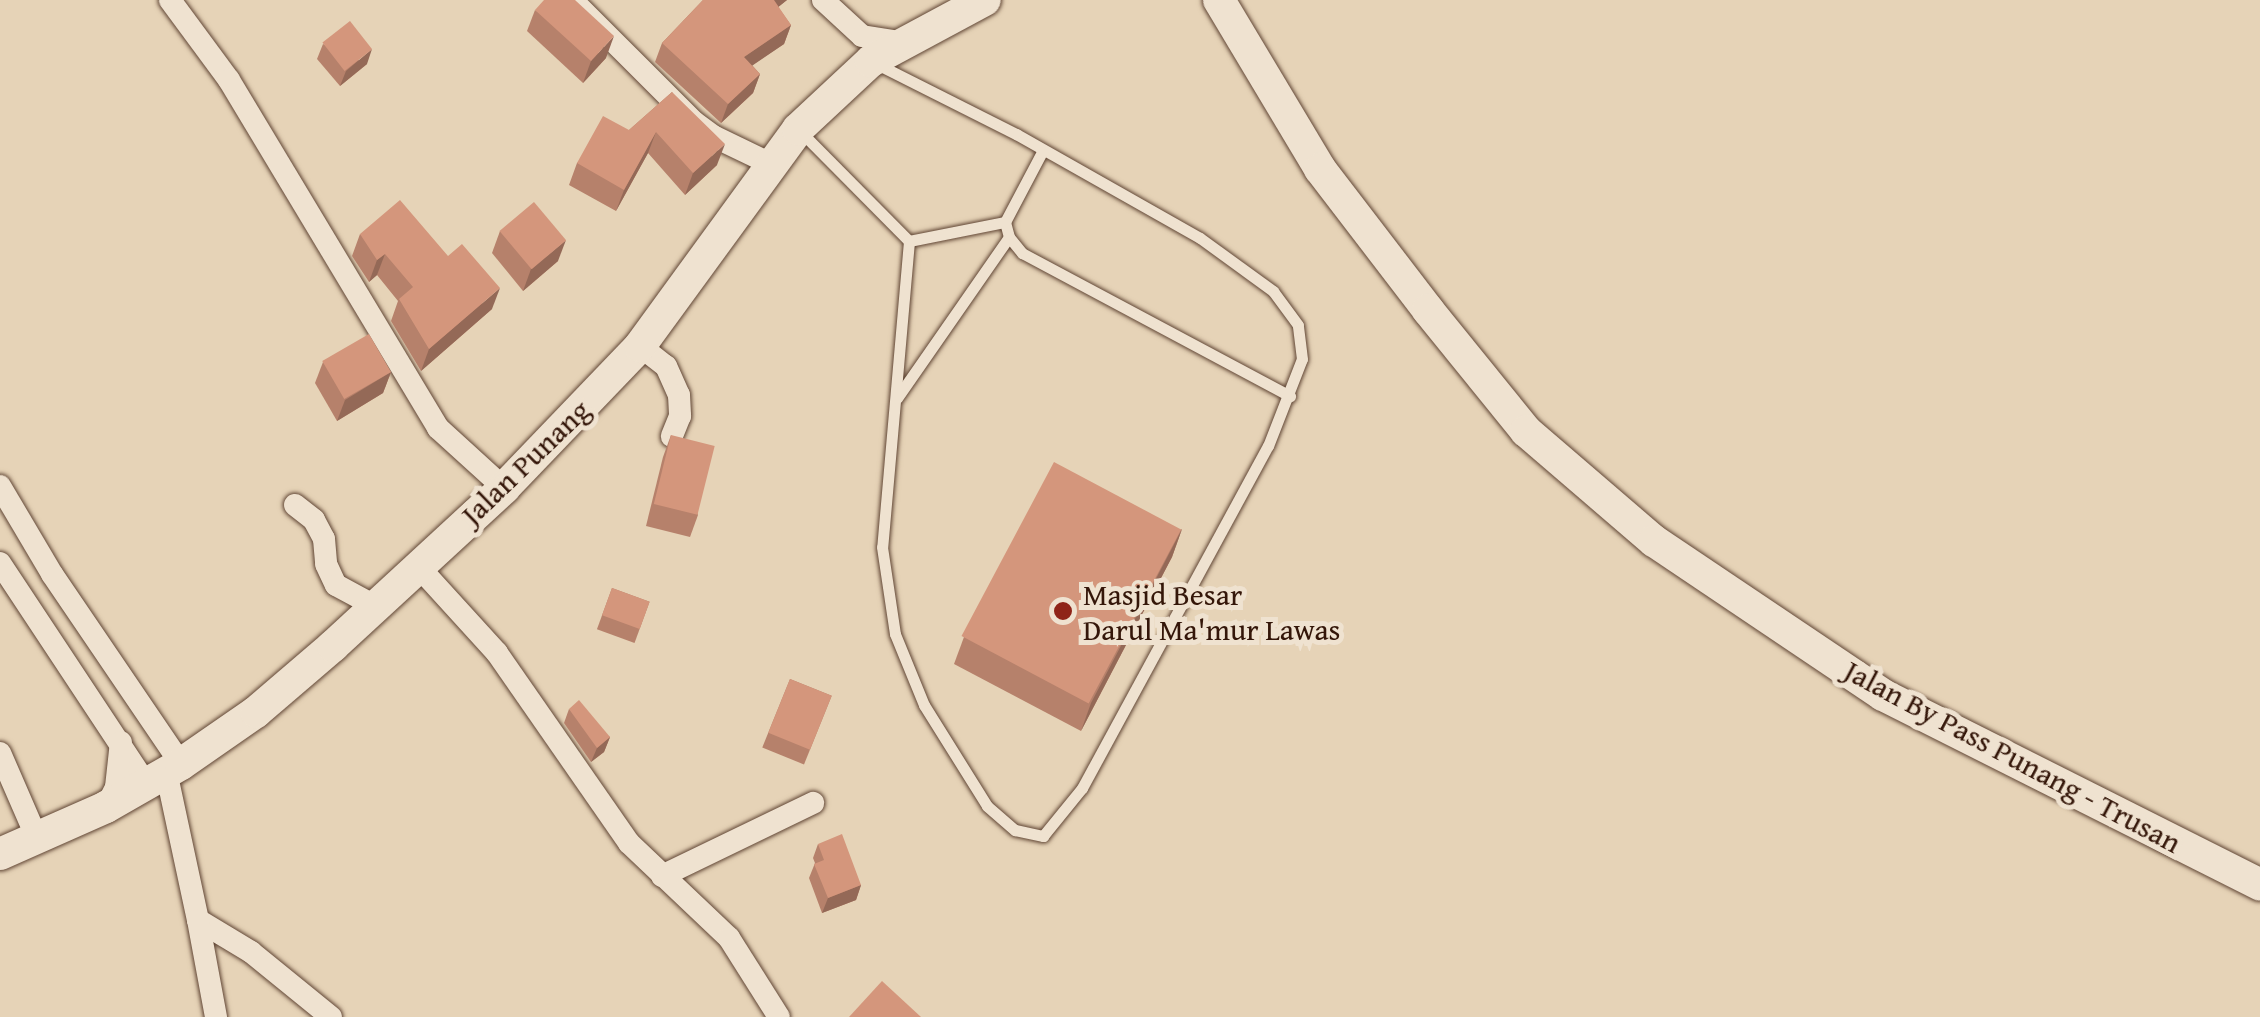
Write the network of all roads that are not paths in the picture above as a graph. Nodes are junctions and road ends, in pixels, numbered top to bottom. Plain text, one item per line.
1 (170, 0) edge
2 (572, 0) edge
3 (824, 0) edge
4 (1220, 0) edge
5 (974, 2) edge
6 (909, 43) junction
7 (870, 61) junction
8 (798, 129) junction
9 (1042, 150) junction
10 (770, 163) junction
11 (1004, 222) junction
12 (1008, 237) junction
13 (909, 240) junction
14 (640, 346) junction
15 (1290, 396) junction
16 (896, 401) junction
17 (672, 436) edge
18 (0, 486) edge
19 (504, 488) junction
20 (295, 505) dead end
21 (0, 563) edge
22 (417, 565) junction
23 (375, 606) junction
24 (153, 718) junction
25 (215, 740) junction
26 (121, 742) junction
27 (0, 753) edge
28 (164, 773) junction
29 (813, 803) dead end
30 (106, 807) junction
31 (37, 838) junction
32 (0, 854) edge
33 (662, 876) junction
34 (2260, 884) edge
35 (198, 920) junction
36 (216, 1017) edge
37 (331, 1017) edge
38 (779, 1017) edge

1 - 19 street
2 - 10 street
3 - 6 street
4 - 34 street, Jalan By Pass Punang - Trusan
5 - 6 street, Jalan Punang
6 - 7 street, Jalan Punang
7 - 8 street, Jalan Punang
7 - 9 lane
8 - 10 street, Jalan Punang
8 - 13 lane
9 - 11 lane
9 - 15 lane
10 - 14 street, Jalan Punang
11 - 12 lane
11 - 13 lane
12 - 15 lane
12 - 16 lane
13 - 16 lane
14 - 17 street
14 - 19 street, Jalan Punang
15 - 16 lane
18 - 24 street
19 - 22 street, Jalan Punang
20 - 23 street
21 - 26 street
22 - 23 street, Jalan Punang
22 - 33 street
23 - 25 street, Jalan Punang
24 - 25 street
24 - 28 street
25 - 28 street, Jalan Punang
26 - 28 street
26 - 30 street
27 - 31 street
28 - 30 street, Jalan Punang
28 - 35 street
29 - 33 street
30 - 31 street, Jalan Punang
31 - 32 street, Jalan Punang
33 - 38 street
35 - 36 street
35 - 37 street

